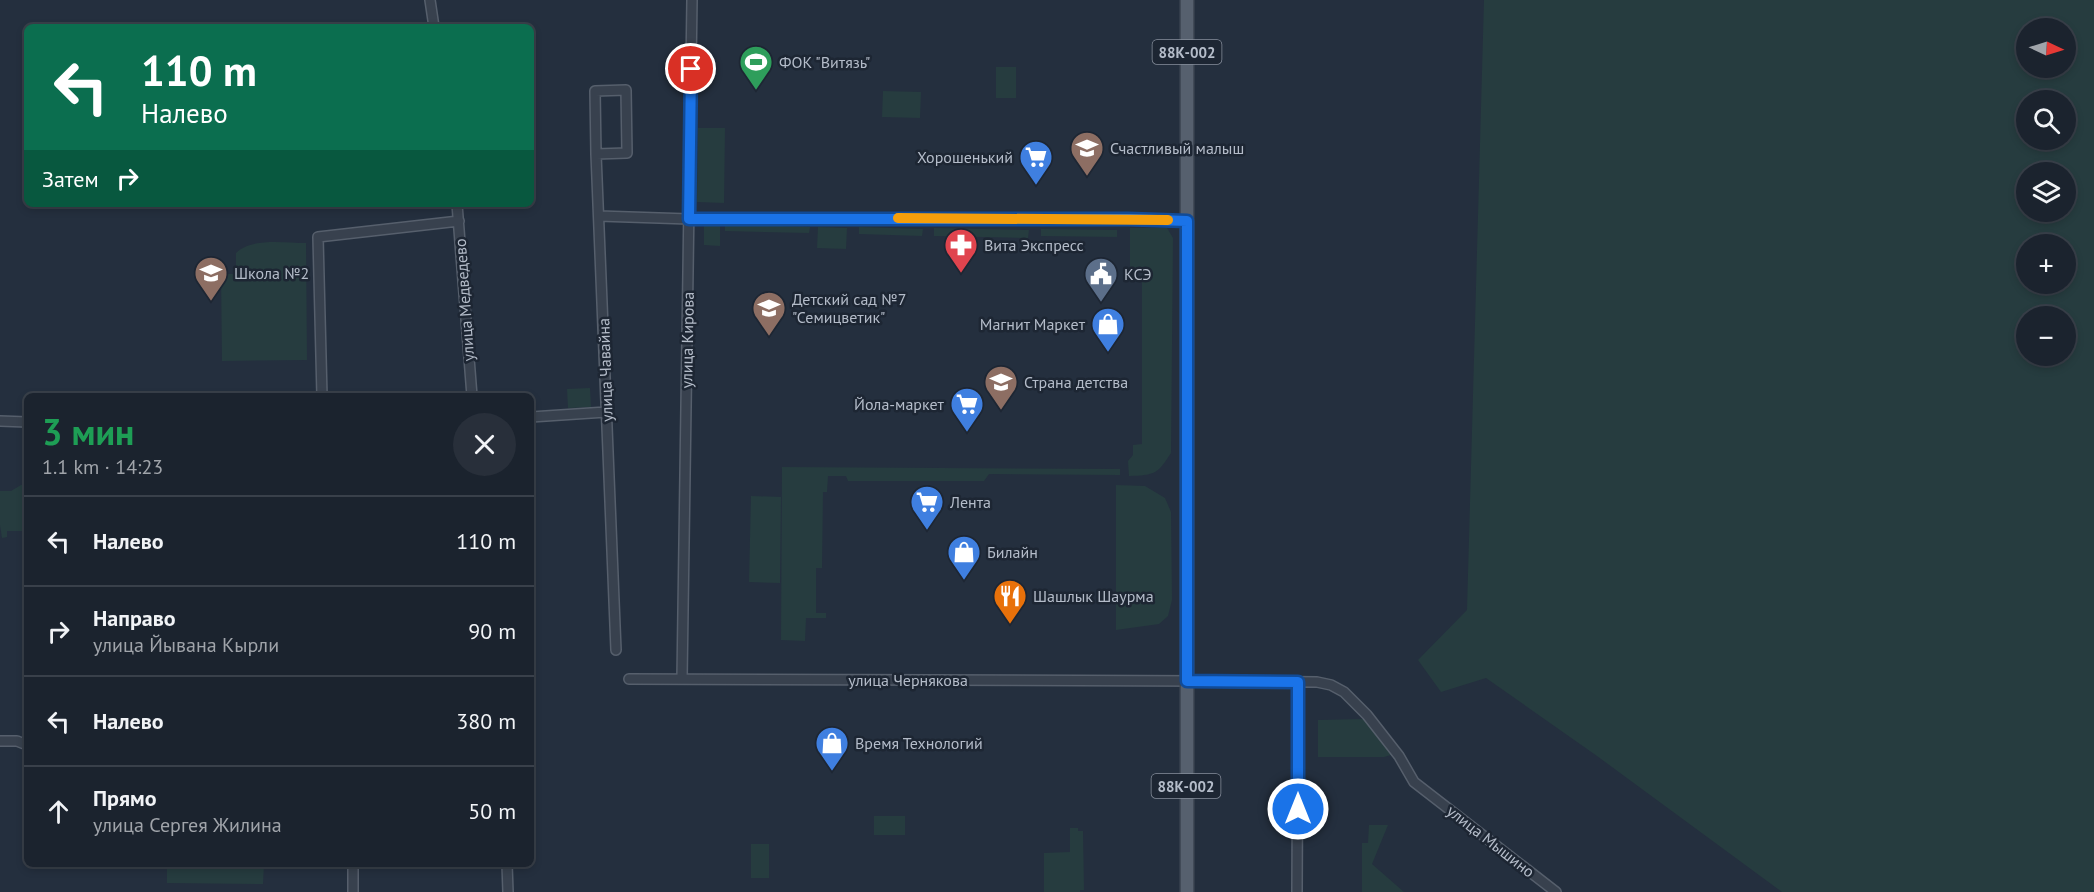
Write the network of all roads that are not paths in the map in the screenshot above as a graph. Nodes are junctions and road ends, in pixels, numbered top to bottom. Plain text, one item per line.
1 (430, 0) edge
2 (692, 0) edge
3 (1187, 0) edge
4 (434, 24) edge
5 (596, 153) junction
6 (457, 207) edge
7 (599, 216) junction
8 (689, 219) junction
9 (459, 221) junction
10 (1187, 221) junction
11 (322, 393) edge
12 (472, 393) edge
13 (606, 412) junction
14 (534, 417) edge
15 (0, 421) edge
16 (24, 422) edge
17 (615, 650) dead end
18 (630, 679) dead end
19 (682, 679) junction
20 (1187, 681) junction
21 (1298, 682) junction
22 (0, 741) edge
23 (24, 744) edge
24 (353, 867) edge
25 (507, 867) edge
26 (353, 892) edge
27 (508, 892) edge
28 (1186, 892) edge
29 (1297, 892) edge
30 (1556, 892) edge

1 - 4 street
2 - 8 street, улица Кирова
3 - 10 main road, 88К-002
5 - 5 street, улица Чавайна
5 - 7 street, улица Чавайна
6 - 9 street, улица Медведево
7 - 8 street
7 - 13 street, улица Чавайна
8 - 10 street
8 - 19 street, улица Кирова
9 - 11 street
9 - 12 street, улица Медведево
10 - 20 main road, 88К-002
13 - 14 street
13 - 17 street, улица Чавайна
15 - 16 street
18 - 19 street, улица Чернякова
19 - 20 street, улица Чернякова
20 - 21 street, улица Чернякова
20 - 28 main road, 88К-002
21 - 29 street
21 - 30 street, улица Мышино
22 - 23 street
24 - 26 street
25 - 27 street

